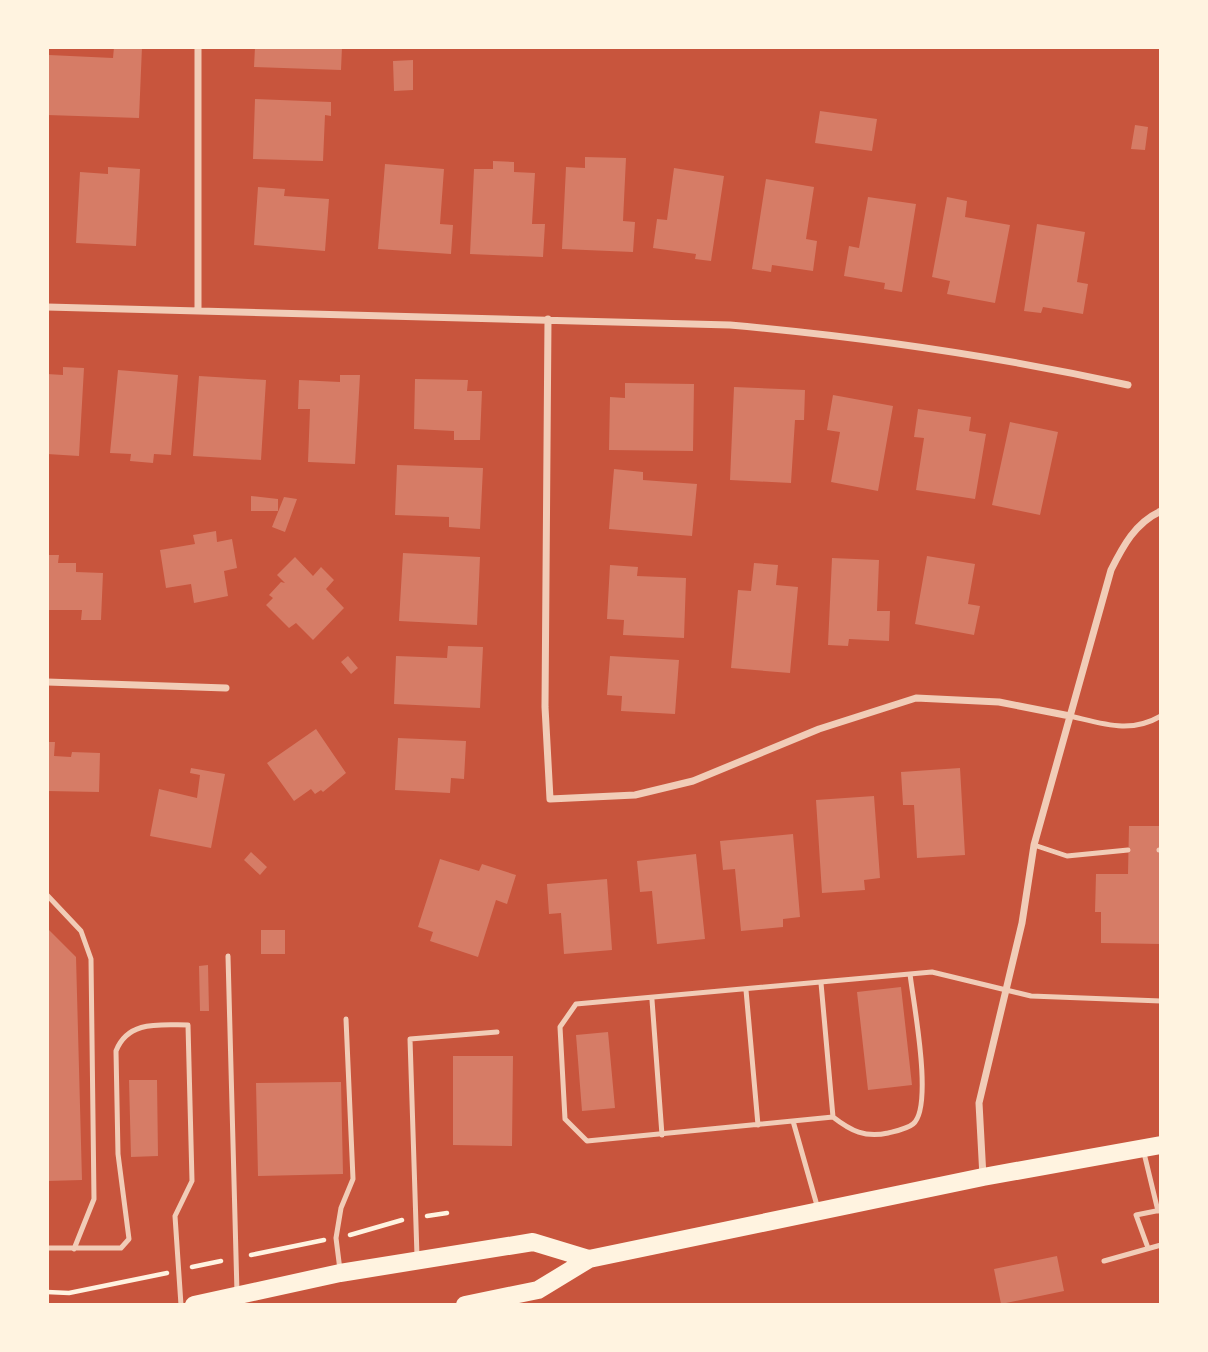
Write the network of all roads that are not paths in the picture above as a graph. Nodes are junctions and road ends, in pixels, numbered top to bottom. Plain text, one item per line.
1 (198, 47) edge
2 (47, 307) edge
3 (198, 310) junction
4 (548, 319) junction
5 (1128, 385) dead end
6 (1161, 511) edge
7 (47, 682) edge
8 (226, 688) dead end
9 (1070, 716) junction
10 (1161, 716) edge
11 (1034, 845) junction
12 (1128, 850) dead end
13 (47, 895) edge
14 (228, 956) dead end
15 (910, 974) junction
16 (821, 983) junction
17 (746, 990) junction
18 (1007, 990) junction
19 (652, 1000) junction
20 (1161, 1001) edge
21 (346, 1019) dead end
22 (497, 1032) dead end
23 (833, 1117) junction
24 (793, 1121) junction
25 (758, 1125) junction
26 (663, 1135) junction
27 (1152, 1146) edge
28 (983, 1177) junction
29 (818, 1211) junction
30 (1159, 1211) edge
31 (1161, 1244) edge
32 (47, 1248) edge
33 (1148, 1248) junction
34 (74, 1249) junction
35 (417, 1259) junction
36 (589, 1259) junction
37 (1104, 1261) dead end
38 (340, 1273) junction
39 (237, 1296) junction
40 (181, 1305) edge
41 (194, 1305) edge
42 (465, 1305) edge

1 - 3 street
2 - 3 street
3 - 4 street
4 - 5 street
4 - 9 street
6 - 9 street
7 - 8 street
9 - 10 lane
9 - 11 street
11 - 12 lane
11 - 18 street
13 - 34 lane
14 - 39 lane
15 - 16 lane
15 - 18 lane
15 - 23 lane
16 - 17 lane
16 - 23 lane
17 - 19 lane
17 - 25 lane
18 - 20 lane
18 - 28 street
19 - 26 lane
19 - 26 lane
21 - 38 lane
22 - 35 lane
23 - 24 lane
24 - 25 lane
24 - 29 lane
25 - 26 lane
27 - 28 main road
27 - 30 lane
28 - 29 main road
29 - 36 main road
30 - 33 lane
31 - 33 lane
32 - 34 lane
33 - 37 lane
34 - 40 lane
35 - 36 main road
35 - 38 main road
36 - 42 main road
38 - 39 main road
39 - 41 main road

